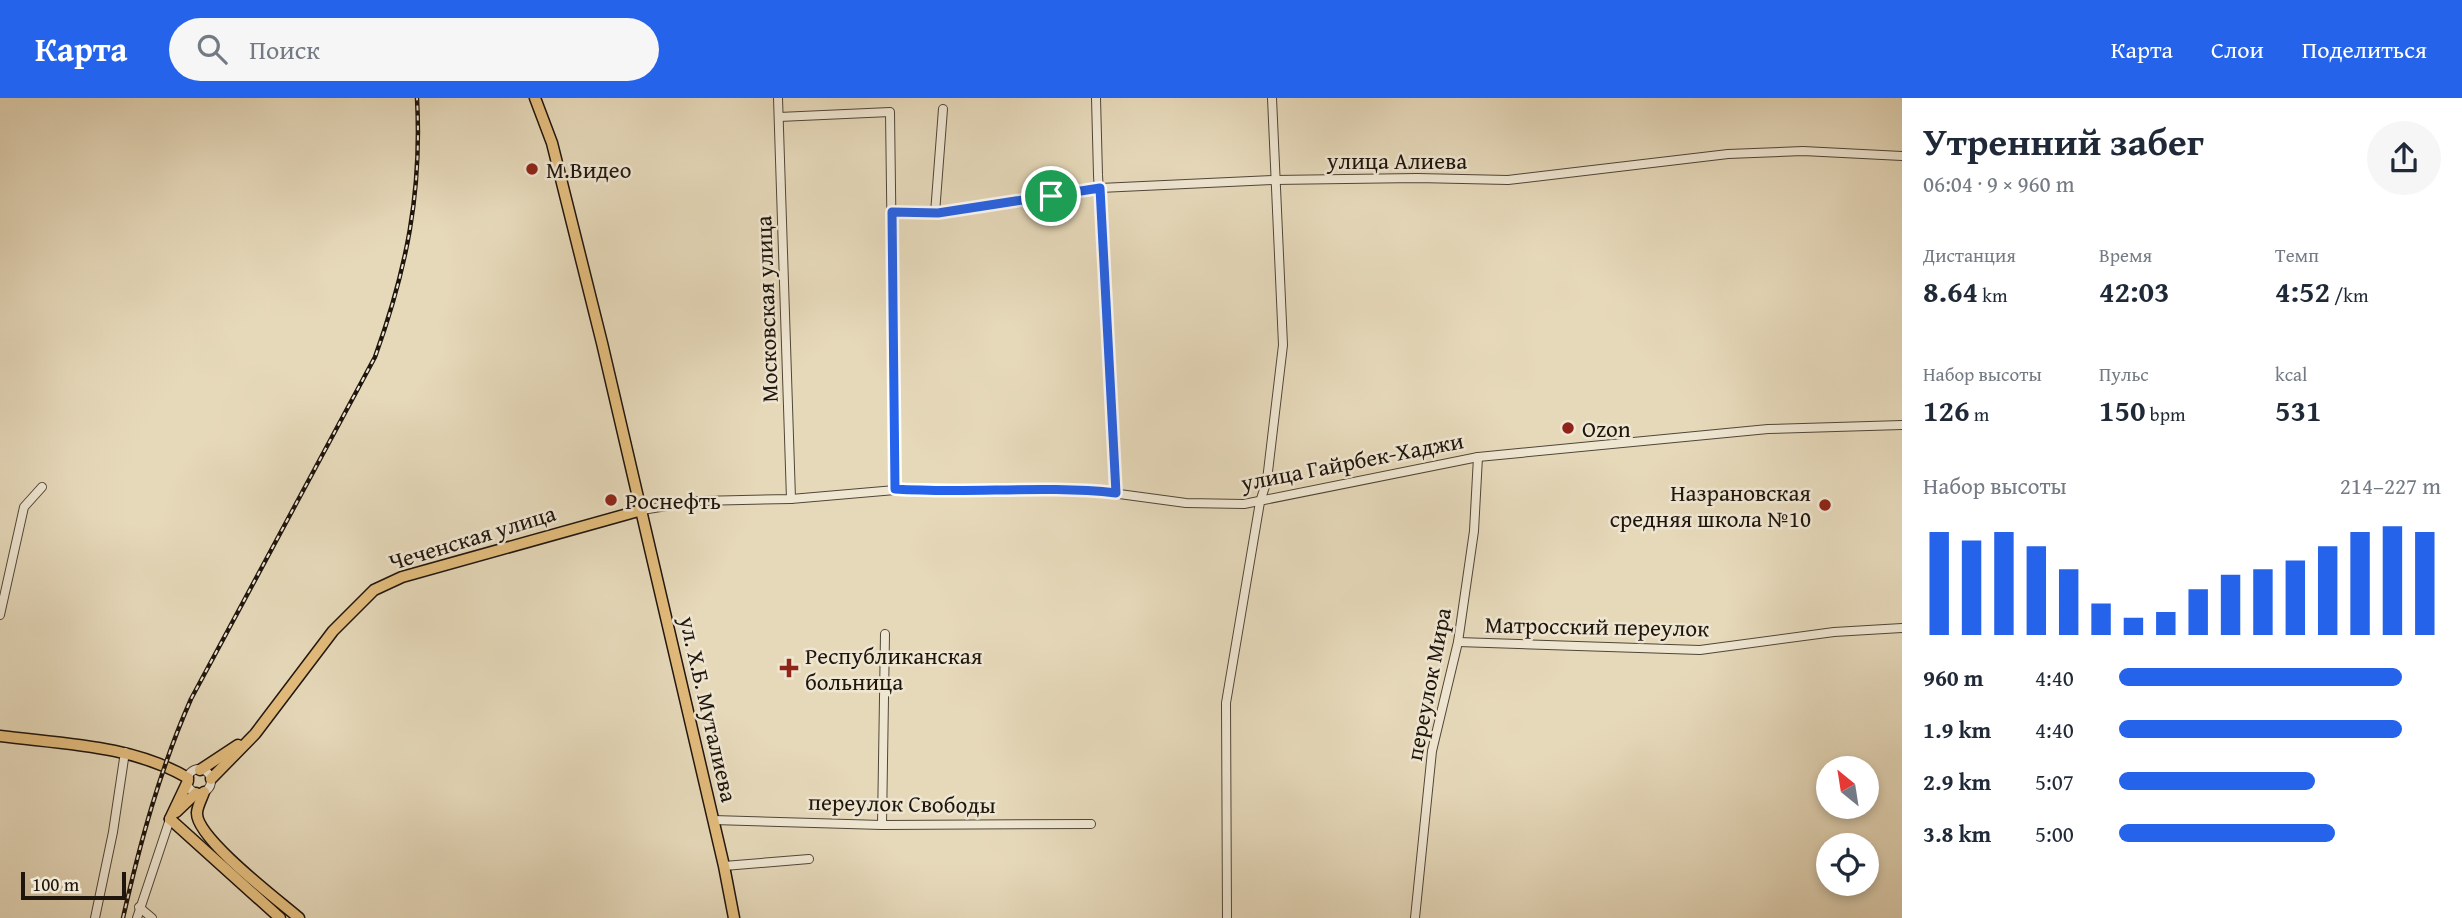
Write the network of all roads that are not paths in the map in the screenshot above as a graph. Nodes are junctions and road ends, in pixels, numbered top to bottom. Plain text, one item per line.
1 (535, 98) edge
2 (778, 98) edge
3 (1096, 98) edge
4 (1272, 98) edge
5 (943, 109) dead end
6 (779, 117) junction
7 (1902, 156) edge
8 (1274, 180) junction
9 (1100, 188) junction
10 (892, 212) junction
11 (935, 213) junction
12 (1902, 425) edge
13 (1478, 457) junction
14 (42, 487) dead end
15 (895, 489) junction
16 (1116, 493) junction
17 (791, 499) junction
18 (1260, 502) junction
19 (642, 510) junction
20 (0, 615) edge
21 (1902, 628) edge
22 (885, 634) dead end
23 (1458, 642) junction
24 (255, 734) junction
25 (0, 736) edge
26 (125, 752) junction
27 (193, 775) junction
28 (211, 779) junction
29 (200, 792) junction
30 (170, 819) junction
31 (713, 820) junction
32 (1091, 824) dead end
33 (882, 825) junction
34 (809, 859) dead end
35 (724, 866) junction
36 (139, 907) junction
37 (96, 918) edge
38 (137, 918) edge
39 (152, 918) edge
40 (280, 918) edge
41 (299, 918) edge
42 (734, 918) edge
43 (1227, 918) edge
44 (1415, 918) edge

1 - 19 main road, ул. Х.Б. Муталиева
2 - 6 street, Московская улица
3 - 9 street
4 - 8 street
5 - 11 street
6 - 10 street
6 - 17 street, Московская улица
7 - 8 street, улица Алиева
8 - 9 street, улица Алиева
8 - 18 street
9 - 11 street, улица Алиева
9 - 16 street
10 - 11 street, улица Алиева
10 - 15 street
12 - 13 street, улица Гайрбек-Хаджи
13 - 18 street, улица Гайрбек-Хаджи
13 - 23 street, переулок Мира
14 - 20 street
15 - 16 street, улица Гайрбек-Хаджи
15 - 17 street, улица Гайрбек-Хаджи
16 - 18 street, улица Гайрбек-Хаджи
17 - 19 street, улица Гайрбек-Хаджи
18 - 43 street
19 - 24 main road, Чеченская улица
19 - 31 main road, ул. Х.Б. Муталиева
21 - 23 street, Матросский переулок
22 - 33 street
23 - 44 street, переулок Мира
24 - 27 main road
24 - 28 main road
25 - 26 main road
26 - 27 main road
26 - 37 street
27 - 28 street
27 - 29 street
27 - 30 main road
28 - 29 street
29 - 30 main road
29 - 41 main road
30 - 36 street
30 - 40 main road
31 - 33 street, переулок Свободы
31 - 35 main road, ул. Х.Б. Муталиева
32 - 33 street, переулок Свободы
34 - 35 street
35 - 42 main road, ул. Х.Б. Муталиева
36 - 38 street
36 - 39 street

